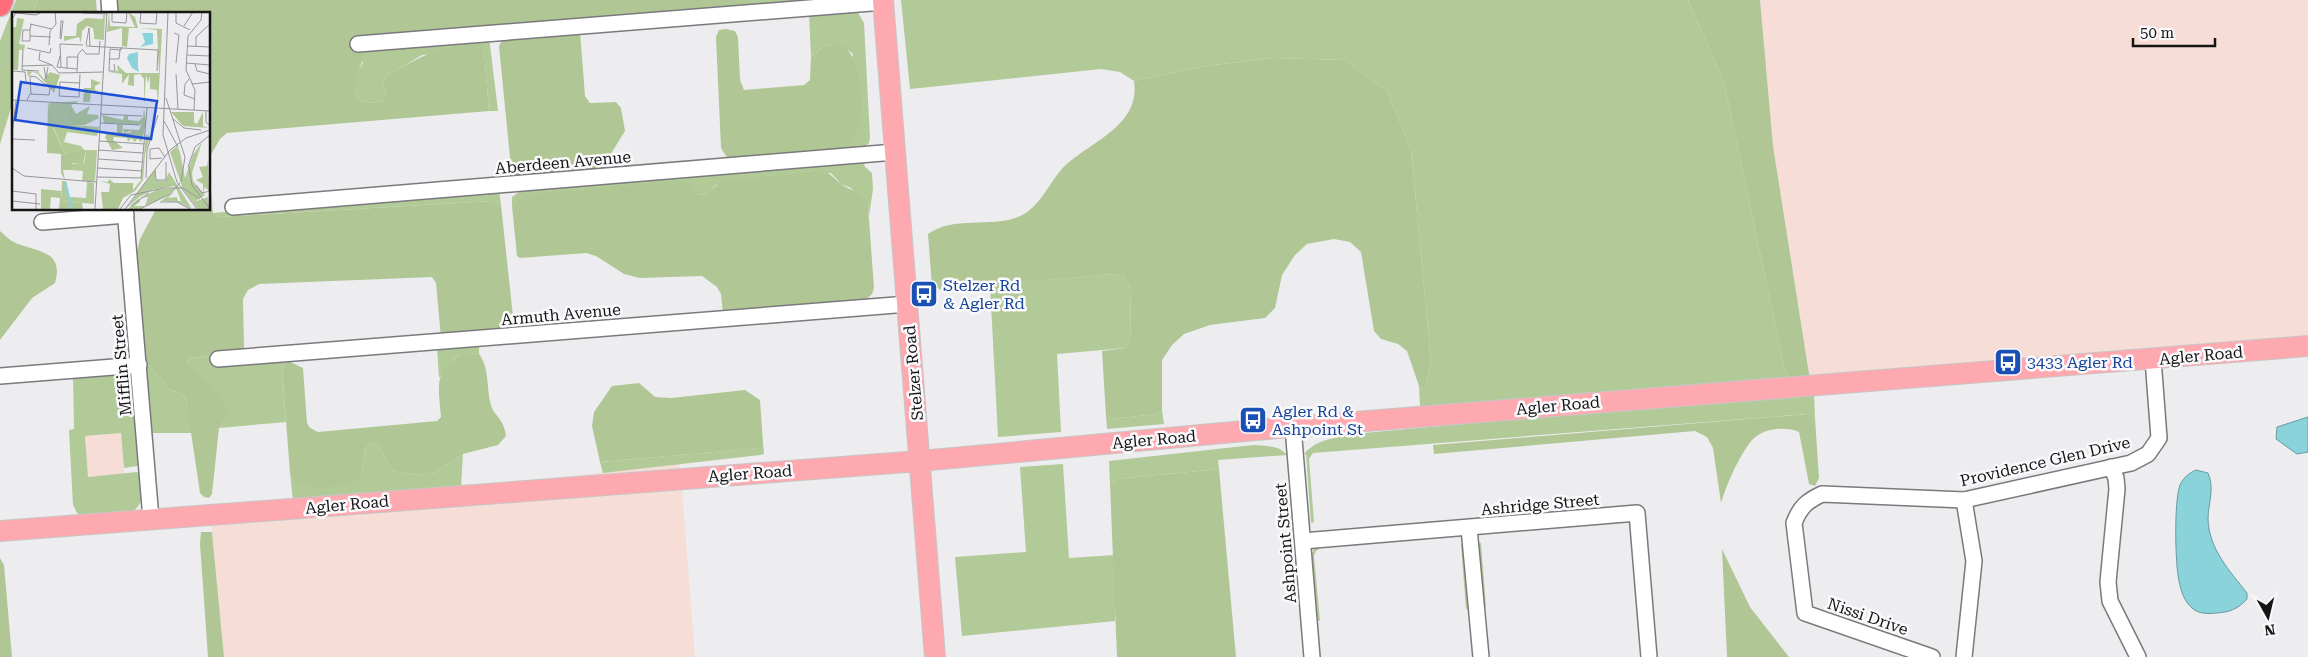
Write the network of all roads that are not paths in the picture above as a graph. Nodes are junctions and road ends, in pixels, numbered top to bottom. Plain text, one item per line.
1 (2, 0) edge
2 (883, 1) edge
3 (0, 5) edge
4 (358, 44) dead end
5 (895, 152) junction
6 (233, 207) dead end
7 (126, 212) edge
8 (42, 222) dead end
9 (908, 304) junction
10 (2308, 346) edge
11 (218, 359) dead end
12 (2153, 359) junction
13 (138, 365) junction
14 (0, 376) edge
15 (1293, 427) junction
16 (920, 461) junction
17 (2111, 467) junction
18 (1822, 494) joint
19 (1964, 500) junction
20 (152, 519) junction
21 (1469, 528) junction
22 (4, 531) edge
23 (1303, 541) junction
24 (935, 657) edge
25 (1312, 657) edge
26 (1481, 657) edge
27 (1649, 657) edge
28 (1932, 657) edge
29 (1964, 657) edge
30 (2138, 657) edge

1 - 3 highway
2 - 4 street
2 - 5 main road, Stelzer Road
5 - 6 street, Aberdeen Avenue
5 - 9 main road, Stelzer Road
7 - 8 street
7 - 13 street, Mifflin Street
9 - 11 street, Armuth Avenue
9 - 16 main road, Stelzer Road
10 - 12 main road, Agler Road
12 - 15 main road, Agler Road
12 - 17 street, Providence Glen Drive
13 - 14 street
13 - 20 street, Mifflin Street
15 - 16 main road, Agler Road
15 - 23 street, Ashpoint Street
16 - 20 main road, Agler Road
16 - 24 main road, Stelzer Road
17 - 19 street, Providence Glen Drive
17 - 30 street
18 - 19 street, Providence Glen Drive
18 - 28 street, Nissi Drive
19 - 29 street
20 - 22 main road, Agler Road
21 - 23 street, Ashridge Street
21 - 26 street
21 - 27 street, Ashridge Street
23 - 25 street, Ashpoint Street

